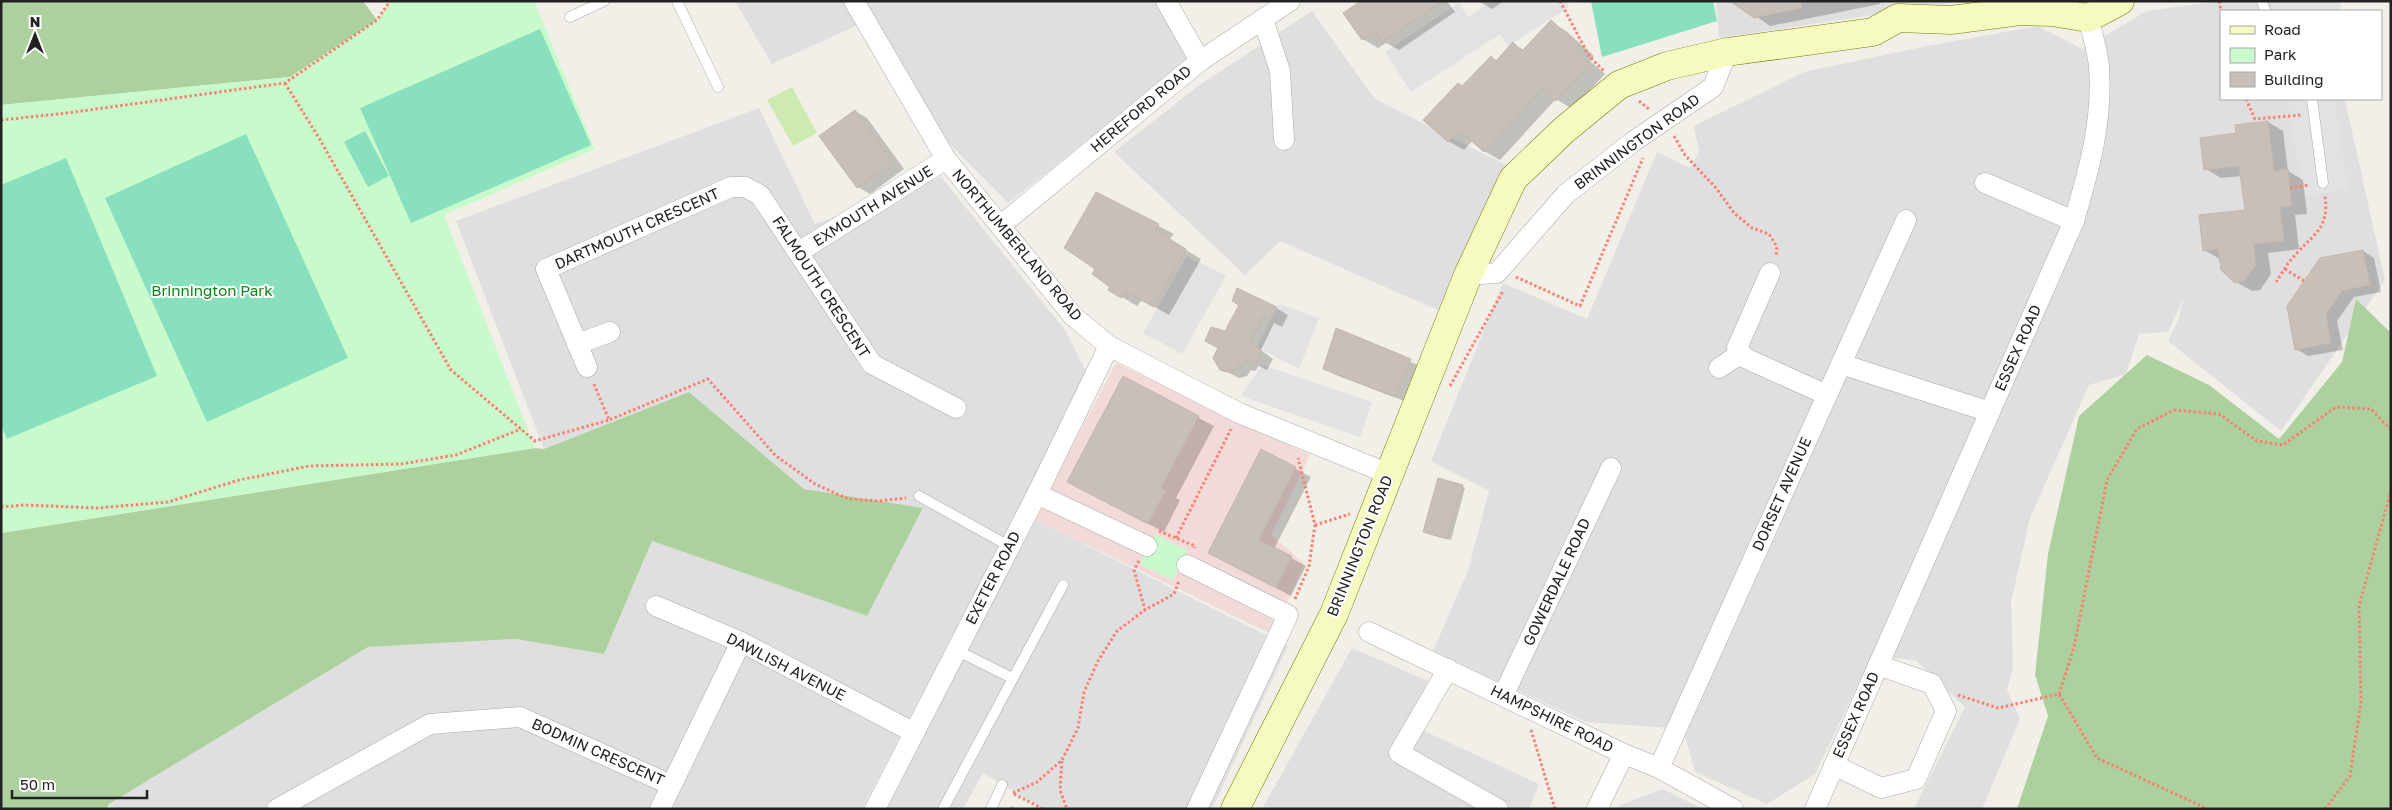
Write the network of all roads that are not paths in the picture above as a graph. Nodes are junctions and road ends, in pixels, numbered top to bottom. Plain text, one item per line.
1 (604, 1) edge
2 (677, 1) edge
3 (854, 1) edge
4 (1166, 1) edge
5 (1290, 1) edge
6 (2120, 1) edge
7 (1896, 10) edge
8 (570, 16) dead end
9 (2088, 18) junction
10 (1263, 19) junction
11 (1727, 52) junction
12 (1200, 60) junction
13 (718, 87) dead end
14 (2312, 100) edge
15 (1284, 140) dead end
16 (946, 159) junction
17 (1984, 183) dead end
18 (2323, 183) road end
19 (744, 187) joint
20 (1906, 220) dead end
21 (2074, 221) junction
22 (1000, 226) junction
23 (799, 252) junction
24 (1770, 273) road end
25 (1468, 276) junction
26 (610, 332) dead end
27 (578, 344) junction
28 (1109, 346) junction
29 (1740, 354) junction
30 (1841, 364) junction
31 (587, 367) road end
32 (1719, 368) dead end
33 (1827, 394) junction
34 (956, 408) dead end
35 (1990, 412) junction
36 (1611, 468) dead end
37 (1389, 474) junction
38 (1037, 494) junction
39 (919, 496) road end
40 (1009, 546) junction
41 (1147, 546) road end
42 (1187, 565) road end
43 (1063, 585) dead end
44 (656, 606) dead end
45 (1369, 632) dead end
46 (740, 642) junction
47 (956, 650) junction
48 (1878, 665) junction
49 (1448, 669) junction
50 (1012, 678) junction
51 (1503, 696) junction
52 (913, 732) junction
53 (1624, 754) junction
54 (1834, 765) junction
55 (1658, 768) junction
56 (671, 786) junction
57 (1002, 786) road end
58 (1472, 802) edge
59 (277, 809) edge
60 (660, 809) edge
61 (875, 809) edge
62 (943, 809) edge
63 (991, 809) edge
64 (1197, 809) edge
65 (1235, 809) edge
66 (1498, 809) edge
67 (1597, 809) edge
68 (1733, 809) edge
69 (1815, 809) edge

1 - 8 lane
2 - 13 lane
3 - 16 street, NORTHUMBERLAND ROAD
4 - 12 street
5 - 10 street, HEREFORD ROAD
6 - 9 street
7 - 9 street
7 - 11 street, BRINNINGTON ROAD
9 - 21 street, ESSEX ROAD
10 - 12 street, HEREFORD ROAD
10 - 15 street
11 - 25 street, BRINNINGTON ROAD
11 - 25 street, BRINNINGTON ROAD
12 - 22 street, HEREFORD ROAD
14 - 18 lane
16 - 22 street, NORTHUMBERLAND ROAD
16 - 23 street, EXMOUTH AVENUE
17 - 21 street
19 - 23 street, FALMOUTH CRESCENT
19 - 27 street, DARTMOUTH CRESCENT
20 - 30 street, DORSET AVENUE
21 - 35 street, ESSEX ROAD
22 - 28 street, NORTHUMBERLAND ROAD
23 - 34 street, FALMOUTH CRESCENT
24 - 29 street
25 - 37 street, BRINNINGTON ROAD
26 - 27 street
27 - 31 street, DARTMOUTH CRESCENT
28 - 37 street, NORTHUMBERLAND ROAD
28 - 38 street, EXETER ROAD
29 - 32 street
29 - 33 street
30 - 33 street, DORSET AVENUE
30 - 35 street
33 - 55 street, DORSET AVENUE
35 - 48 street, ESSEX ROAD
36 - 51 street, GOWERDALE ROAD
37 - 65 street, BRINNINGTON ROAD
38 - 40 street, EXETER ROAD
38 - 41 street
39 - 40 lane
40 - 47 street, EXETER ROAD
42 - 64 street
43 - 50 lane
44 - 46 street, DAWLISH AVENUE
45 - 49 street, HAMPSHIRE ROAD
46 - 52 street, DAWLISH AVENUE
46 - 56 street
47 - 50 lane
47 - 52 street, EXETER ROAD
48 - 54 street, ESSEX ROAD
48 - 54 street, ESSEX ROAD
49 - 51 street, HAMPSHIRE ROAD
49 - 58 street
50 - 62 lane
51 - 53 street, HAMPSHIRE ROAD
52 - 61 street, EXETER ROAD
53 - 55 street, HAMPSHIRE ROAD
53 - 67 street
54 - 69 street, ESSEX ROAD
55 - 68 street, HAMPSHIRE ROAD
56 - 59 street, BODMIN CRESCENT
56 - 60 street
57 - 63 lane
58 - 66 street

